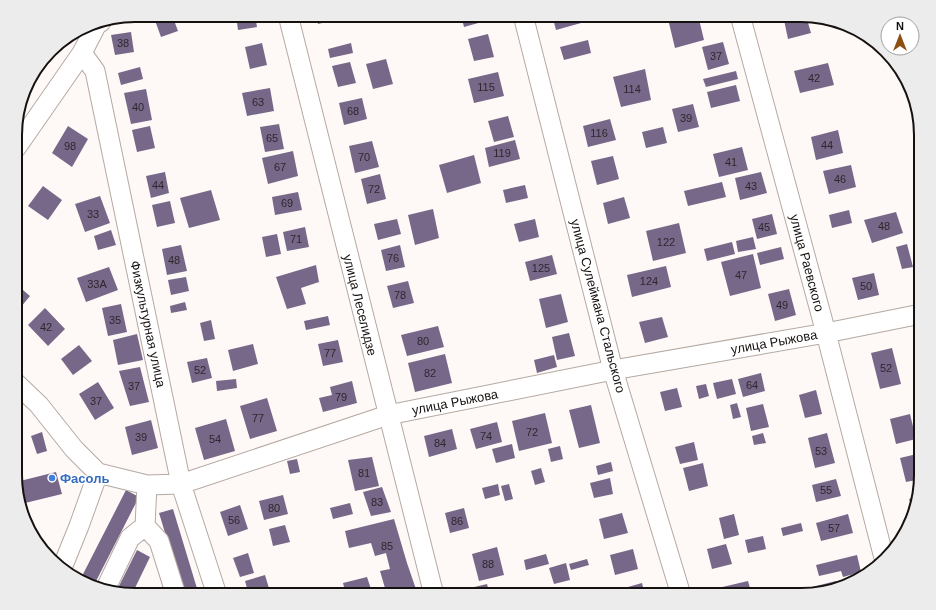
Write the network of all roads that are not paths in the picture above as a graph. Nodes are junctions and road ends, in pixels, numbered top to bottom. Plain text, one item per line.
1 (290, 22) edge
2 (525, 22) edge
3 (742, 22) edge
4 (94, 30) edge
5 (82, 53) junction
6 (22, 139) edge
7 (914, 315) edge
8 (826, 333) junction
9 (613, 370) junction
10 (22, 388) edge
11 (388, 415) junction
12 (98, 473) junction
13 (182, 484) junction
14 (147, 485) junction
15 (145, 526) junction
16 (883, 552) edge
17 (64, 563) edge
18 (108, 584) edge
19 (174, 588) edge
20 (215, 588) edge
21 (432, 588) edge
22 (679, 588) edge

1 - 11 street, улица Леселидзе
2 - 9 street, улица Сулеймана Стальского
3 - 8 street, улица Раевского
4 - 5 street
5 - 6 street
5 - 13 street, Физкультурная улица
7 - 8 street, улица Рыжова
8 - 9 street, улица Рыжова
8 - 16 street, улица Раевского
9 - 11 street, улица Рыжова
9 - 22 street, улица Сулеймана Стальского
10 - 12 street
11 - 13 street, улица Рыжова
11 - 21 street, улица Леселидзе
12 - 14 street, улица Рыжова
12 - 17 street
13 - 14 street, улица Рыжова
13 - 20 street, Физкультурная улица
14 - 15 street
15 - 18 street
15 - 19 street

